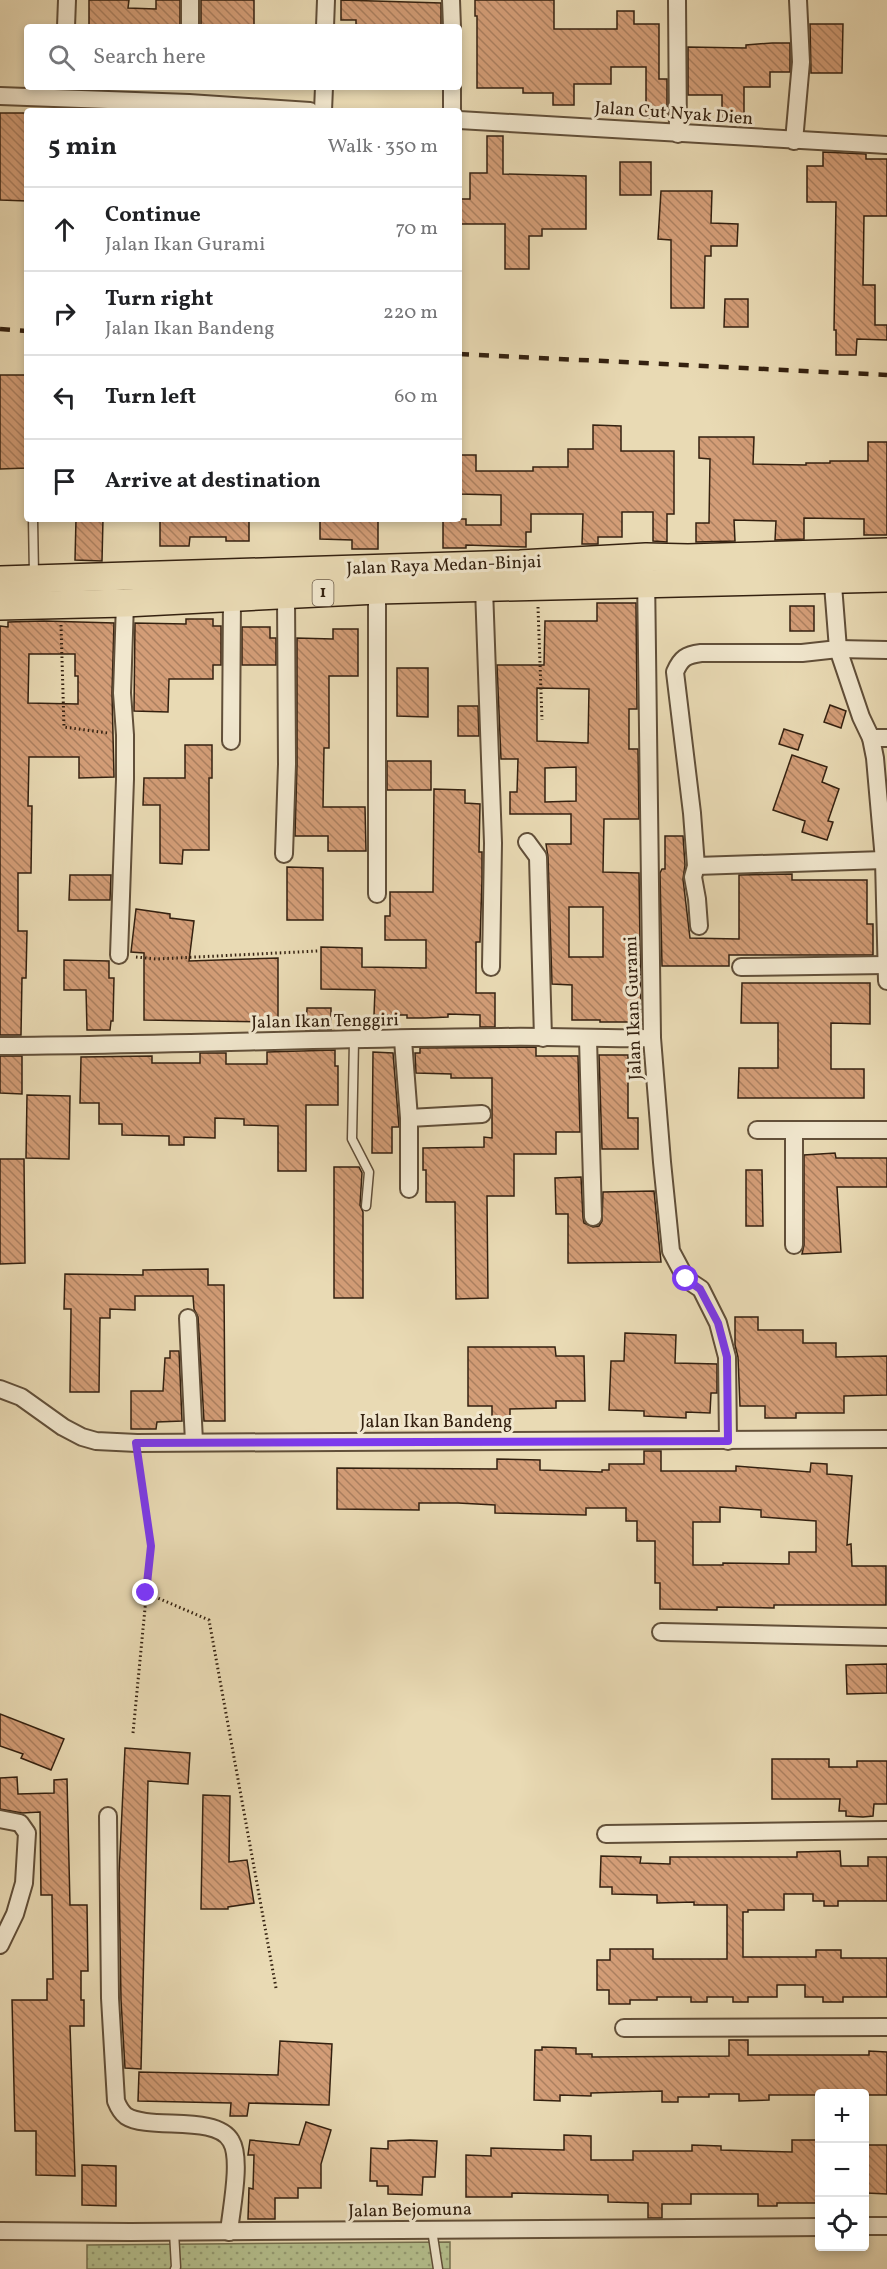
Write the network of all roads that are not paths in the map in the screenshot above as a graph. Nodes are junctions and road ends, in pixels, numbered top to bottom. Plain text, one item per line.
1 (67, 0) edge
2 (190, 0) edge
3 (326, 0) edge
4 (451, 0) edge
5 (677, 0) edge
6 (798, 0) edge
7 (66, 24) edge
8 (190, 24) edge
9 (325, 24) edge
10 (452, 24) edge
11 (324, 90) edge
12 (452, 90) edge
13 (64, 93) edge
14 (189, 95) edge
15 (0, 96) edge
16 (214, 108) edge
17 (323, 108) edge
18 (452, 108) edge
19 (462, 120) edge
20 (678, 134) junction
21 (794, 141) junction
22 (887, 145) edge
23 (33, 522) edge
24 (887, 552) edge
25 (646, 557) junction
26 (832, 566) junction
27 (34, 578) junction
28 (887, 578) edge
29 (0, 580) edge
30 (647, 584) junction
31 (484, 588) junction
32 (377, 590) junction
33 (286, 595) junction
34 (232, 598) junction
35 (125, 603) junction
36 (0, 606) edge
37 (838, 649) junction
38 (887, 650) edge
39 (879, 738) edge
40 (231, 741) dead end
41 (527, 842) dead end
42 (284, 854) dead end
43 (885, 860) junction
44 (696, 866) junction
45 (377, 894) dead end
46 (699, 926) dead end
47 (119, 955) road end
48 (741, 967) dead end
49 (491, 968) dead end
50 (887, 973) edge
51 (543, 1038) junction
52 (652, 1038) junction
53 (588, 1039) junction
54 (403, 1040) junction
55 (354, 1041) junction
56 (0, 1046) edge
57 (482, 1114) dead end
58 (409, 1118) junction
59 (757, 1130) dead end
60 (887, 1130) edge
61 (794, 1131) junction
62 (409, 1189) dead end
63 (366, 1206) dead end
64 (593, 1217) dead end
65 (794, 1245) dead end
66 (188, 1318) dead end
67 (0, 1389) edge
68 (887, 1439) edge
69 (728, 1441) junction
70 (194, 1442) junction
71 (661, 1632) dead end
72 (887, 1637) edge
73 (108, 1816) dead end
74 (0, 1819) edge
75 (887, 1830) edge
76 (606, 1834) dead end
77 (0, 1945) edge
78 (887, 2027) edge
79 (624, 2028) dead end
80 (815, 2226) edge
81 (869, 2226) edge
82 (887, 2226) edge
83 (432, 2230) junction
84 (0, 2231) edge
85 (174, 2232) junction
86 (229, 2232) junction
87 (177, 2268) edge
88 (438, 2269) edge

1 - 7 street
2 - 8 street
3 - 9 street
4 - 10 street
5 - 20 street
6 - 21 street
11 - 17 street
12 - 18 street
13 - 14 street
13 - 15 street
14 - 16 street
19 - 20 street, Jalan Cut Nyak Dien
20 - 21 street, Jalan Cut Nyak Dien
21 - 22 street, Jalan Cut Nyak Dien
23 - 27 lane
24 - 26 main road, Jalan Raya Medan-Binjai / 1
25 - 26 main road, Jalan Raya Medan-Binjai / 1
25 - 27 main road, Jalan Raya Medan-Binjai / 1
25 - 30 street, Jalan Ikan Gurami
26 - 28 main road, Jalan Raya Medan-Binjai / 1
26 - 30 main road, Jalan Raya Medan-Binjai / 1
26 - 37 street
27 - 29 main road, Jalan Raya Medan-Binjai / 1
30 - 31 main road, Jalan Raya Medan-Binjai / 1
30 - 52 street, Jalan Ikan Gurami
31 - 32 main road, Jalan Raya Medan-Binjai / 1
31 - 49 street
32 - 33 main road, Jalan Raya Medan-Binjai / 1
32 - 45 street
33 - 34 main road, Jalan Raya Medan-Binjai / 1
33 - 42 street
34 - 35 main road, Jalan Raya Medan-Binjai / 1
34 - 40 street
35 - 36 main road, Jalan Raya Medan-Binjai / 1
35 - 47 street
37 - 38 street
37 - 39 street
37 - 44 street
39 - 43 street
41 - 51 street
43 - 44 street
43 - 50 street
44 - 46 street
48 - 50 street
51 - 53 street, Jalan Ikan Tenggiri
51 - 54 street, Jalan Ikan Tenggiri
52 - 53 street, Jalan Ikan Tenggiri
52 - 69 street, Jalan Ikan Gurami
53 - 64 street
54 - 55 street, Jalan Ikan Tenggiri
54 - 58 street
55 - 56 street, Jalan Ikan Tenggiri
55 - 63 lane
57 - 58 street
58 - 62 street
59 - 61 street
60 - 61 street
61 - 65 street
66 - 70 street
67 - 70 street, Jalan Ikan Bandeng
68 - 69 street, Jalan Ikan Bandeng
69 - 70 street, Jalan Ikan Bandeng
71 - 72 street
73 - 86 street
74 - 77 street
75 - 76 street
78 - 79 street
80 - 83 street, Jalan Bejomuna
81 - 82 street
83 - 86 street, Jalan Bejomuna
83 - 88 lane
84 - 85 street, Jalan Bejomuna
85 - 86 street, Jalan Bejomuna
85 - 87 lane

